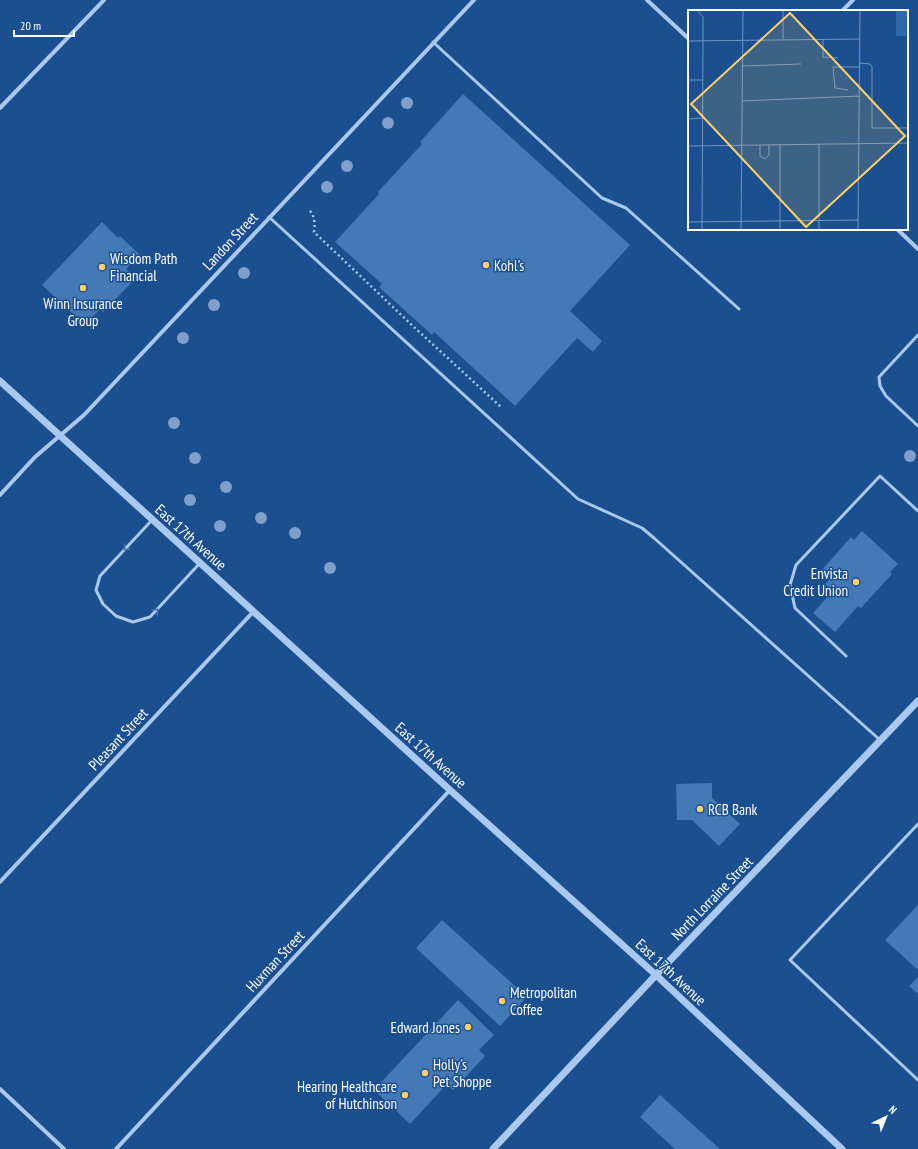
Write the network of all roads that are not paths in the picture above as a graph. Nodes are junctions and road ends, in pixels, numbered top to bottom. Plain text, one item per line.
1 (104, 0) edge
2 (474, 0) edge
3 (647, 0) edge
4 (853, 0) edge
5 (843, 10) edge
6 (688, 37) edge
7 (433, 42) junction
8 (0, 108) edge
9 (269, 217) junction
10 (898, 230) edge
11 (918, 249) edge
12 (739, 309) dead end
13 (918, 335) edge
14 (0, 381) edge
15 (918, 426) edge
16 (60, 436) junction
17 (0, 495) edge
18 (918, 511) edge
19 (152, 520) junction
20 (200, 563) junction
21 (254, 611) junction
22 (846, 656) dead end
23 (918, 701) edge
24 (881, 741) junction
25 (450, 790) junction
26 (918, 824) edge
27 (0, 882) edge
28 (656, 975) junction
29 (918, 1080) edge
30 (0, 1089) edge
31 (64, 1149) edge
32 (116, 1149) edge
33 (493, 1149) edge
34 (842, 1149) edge

1 - 8 street
2 - 7 street, Landon Street
3 - 6 street
4 - 5 street
7 - 9 street, Landon Street
7 - 12 lane
9 - 16 street, Landon Street
9 - 24 lane
10 - 11 street
13 - 15 lane
14 - 16 street, East 17th Avenue
16 - 17 street, Landon Street
16 - 19 street, East 17th Avenue
18 - 22 lane
19 - 20 street, East 17th Avenue
19 -> 20 lane
20 - 21 street, East 17th Avenue
21 - 25 street, East 17th Avenue
21 - 27 street, Pleasant Street
23 - 24 street, North Lorraine Street
24 - 28 street, North Lorraine Street
25 - 28 street, East 17th Avenue
25 - 32 street, Huxman Street
26 - 29 lane
28 - 33 street, North Lorraine Street
28 - 34 street, East 17th Avenue
30 - 31 street

